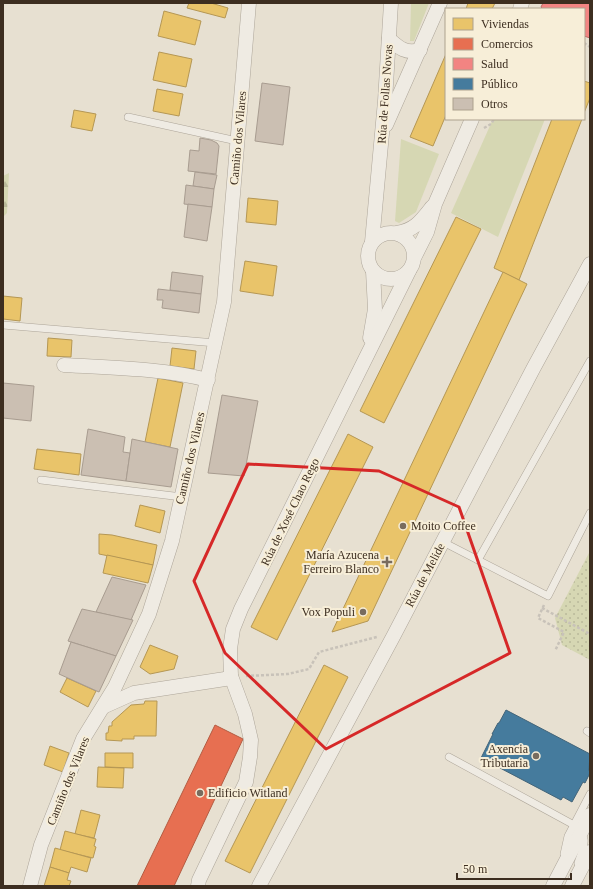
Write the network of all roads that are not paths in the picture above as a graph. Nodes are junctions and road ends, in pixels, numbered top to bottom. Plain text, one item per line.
1 (249, 3) edge
2 (391, 3) edge
3 (440, 3) edge
4 (389, 39) junction
5 (420, 50) junction
6 (128, 117) dead end
7 (472, 120) edge
8 (382, 135) junction
9 (237, 142) junction
10 (378, 185) junction
11 (435, 204) junction
12 (394, 233) junction
13 (372, 242) junction
14 (414, 256) junction
15 (590, 264) edge
16 (373, 271) junction
17 (409, 271) junction
18 (3, 325) edge
19 (216, 343) junction
20 (368, 352) junction
21 (590, 361) edge
22 (64, 365) dead end
23 (208, 380) junction
24 (41, 480) dead end
25 (182, 497) junction
26 (590, 513) edge
27 (443, 542) junction
28 (478, 560) junction
29 (231, 676) junction
30 (116, 687) junction
31 (134, 693) junction
32 (104, 706) junction
33 (448, 757) dead end
34 (590, 794) edge
35 (590, 815) edge
36 (578, 829) junction
37 (590, 852) edge
38 (30, 886) edge
39 (198, 886) edge
40 (259, 886) edge
41 (552, 886) edge
42 (570, 886) edge

1 - 9 street, Camiño dos Vilares
2 - 4 street, Rúa de Follas Novas
3 - 5 street
4 - 5 street
4 - 8 street, Rúa de Follas Novas
5 - 8 street
6 - 9 lane
7 - 11 street
8 - 10 street, Rúa de Follas Novas
9 - 19 street, Camiño dos Vilares
10 - 12 street, Rúa de Follas Novas
10 - 13 street, Rúa de Follas Novas
11 - 12 street
11 - 14 street
12 - 13 street
12 - 14 street
13 - 16 street
14 - 17 street
15 - 27 street, Rúa de Melide
16 - 17 street
16 - 20 street, Rúa de Xosé Chao Rego
17 - 20 street, Rúa de Xosé Chao Rego
18 - 19 lane
19 - 23 street, Camiño dos Vilares
20 - 29 street, Rúa de Xosé Chao Rego
21 - 28 lane
22 - 23 street
23 - 25 street, Camiño dos Vilares
24 - 25 lane
25 - 30 street, Camiño dos Vilares
26 - 28 lane
27 - 28 lane
27 - 40 street, Rúa de Melide
29 - 31 street
29 - 39 street, Rúa de Xosé Chao Rego
30 - 31 street
30 - 32 street, Camiño dos Vilares
31 - 32 street
32 - 38 street, Camiño dos Vilares
33 - 36 lane
34 - 36 lane
35 - 36 street
36 - 41 street
36 - 42 lane
37 - 42 street

